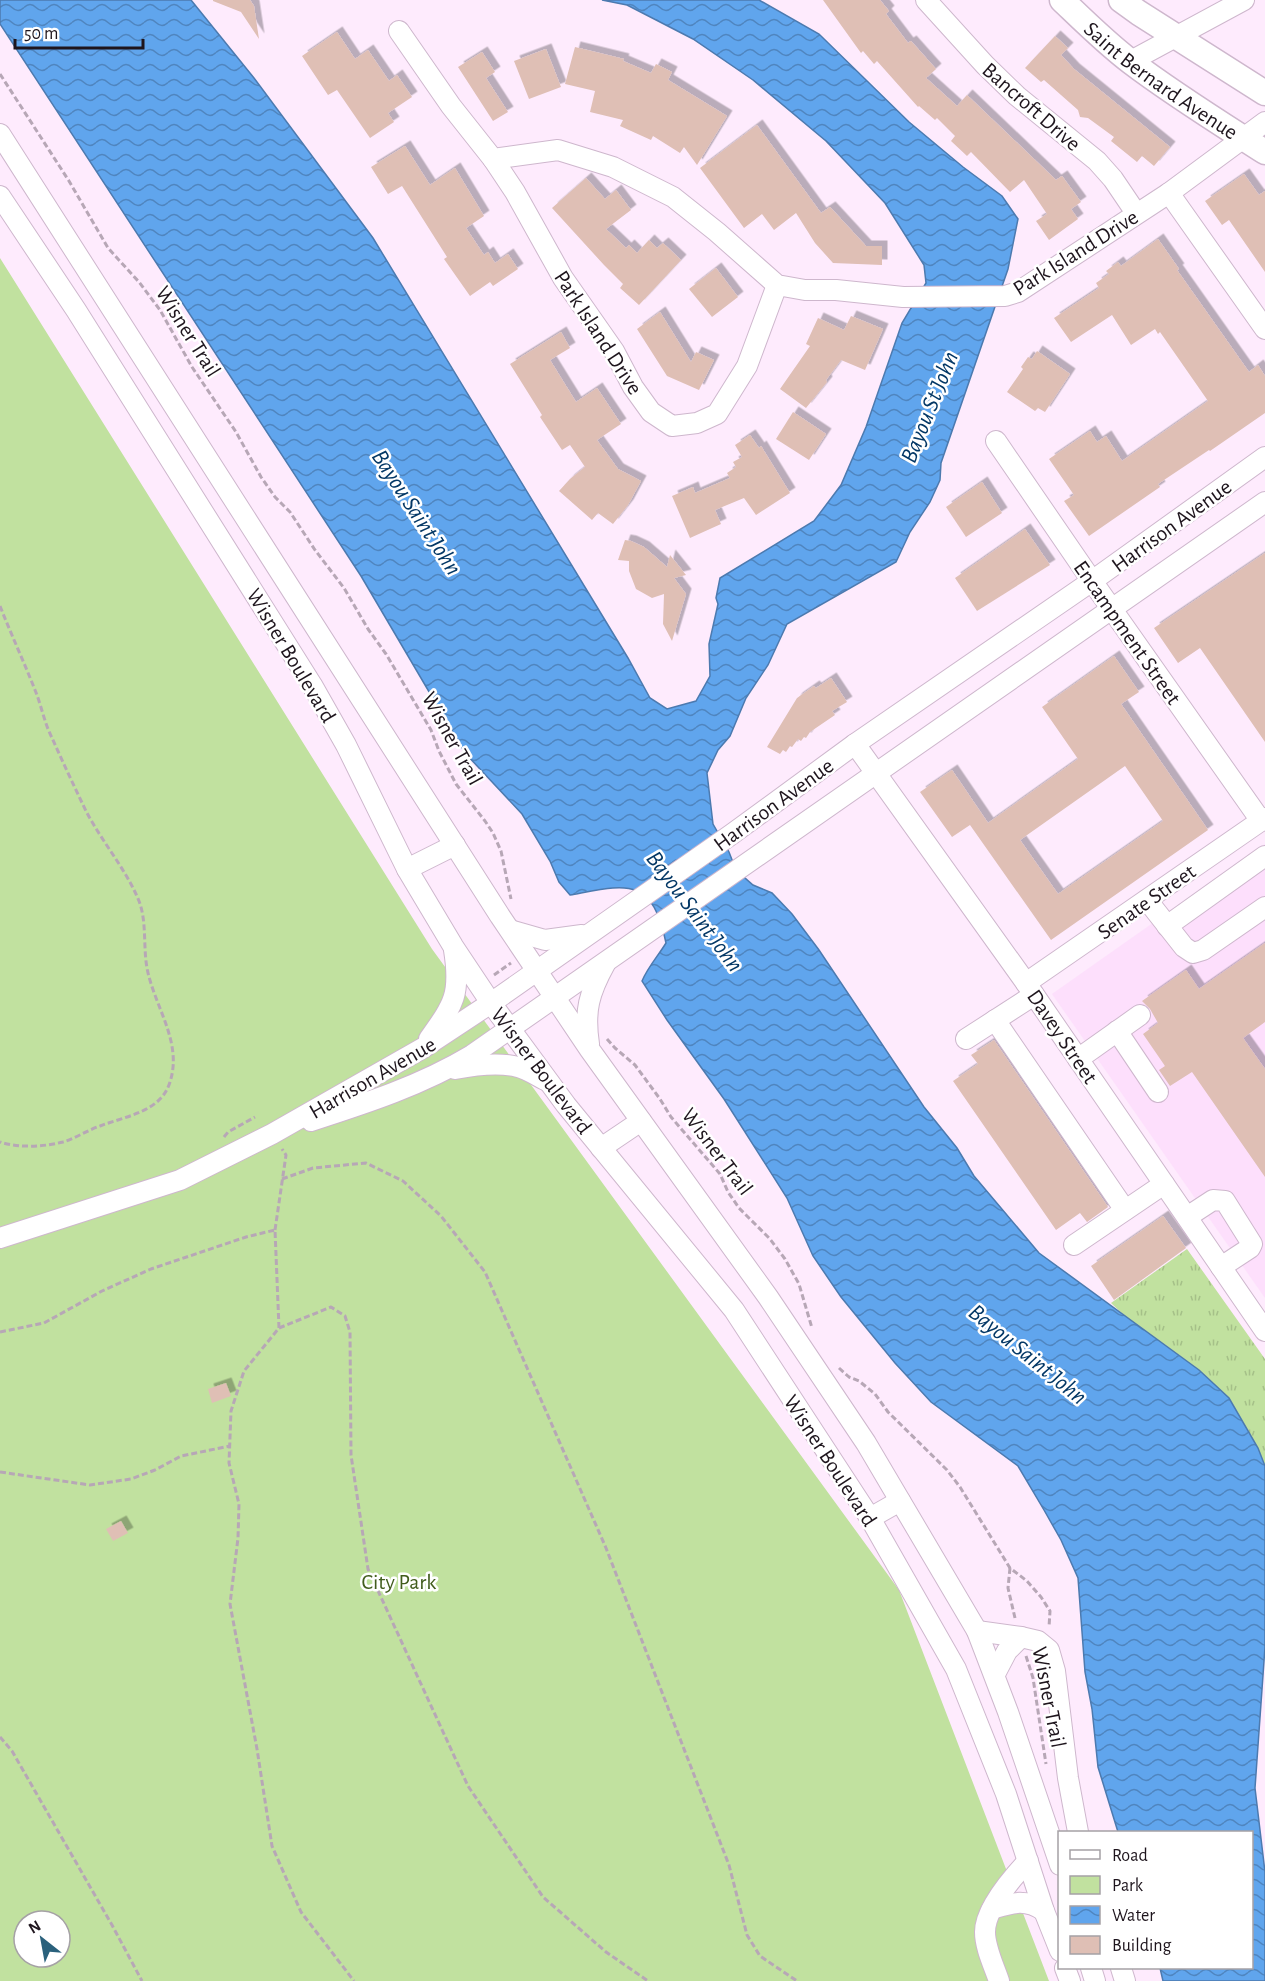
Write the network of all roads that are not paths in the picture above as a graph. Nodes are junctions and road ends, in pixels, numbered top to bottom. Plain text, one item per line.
1 (926, 0) edge
2 (1062, 0) edge
3 (1121, 0) edge
4 (1244, 0) edge
5 (399, 31) dead end
6 (1176, 36) junction
7 (1131, 62) junction
8 (1265, 93) edge
9 (1265, 122) edge
10 (0, 134) edge
11 (1243, 137) junction
12 (1265, 152) edge
13 (493, 159) junction
14 (1169, 192) junction
15 (0, 196) edge
16 (1136, 213) junction
17 (777, 285) junction
18 (103, 294) junction
19 (75, 310) junction
20 (1265, 329) edge
21 (996, 441) dead end
22 (1265, 457) edge
23 (1265, 502) edge
24 (1092, 581) junction
25 (1112, 608) junction
26 (855, 744) junction
27 (877, 774) junction
28 (1263, 820) edge
29 (455, 845) junction
30 (1265, 856) edge
31 (407, 869) junction
32 (1147, 900) junction
33 (1265, 907) edge
34 (1167, 926) junction
35 (510, 930) junction
36 (588, 934) junction
37 (453, 946) junction
38 (606, 962) junction
39 (537, 971) junction
40 (1030, 989) junction
41 (555, 997) junction
42 (491, 1003) junction
43 (1140, 1015) dead end
44 (995, 1020) junction
45 (510, 1029) junction
46 (1117, 1031) junction
47 (966, 1040) dead end
48 (423, 1048) junction
49 (591, 1050) junction
50 (1078, 1059) junction
51 (446, 1070) junction
52 (548, 1081) junction
53 (1158, 1092) dead end
54 (641, 1121) junction
55 (272, 1134) junction
56 (601, 1148) junction
57 (1164, 1184) junction
58 (1125, 1210) junction
59 (1187, 1217) junction
60 (0, 1238) edge
61 (1074, 1245) dead end
62 (1221, 1267) junction
63 (1265, 1331) edge
64 (900, 1501) junction
65 (870, 1518) junction
66 (977, 1631) junction
67 (1021, 1637) junction
68 (995, 1674) junction
69 (1078, 1831) edge
70 (1028, 1861) junction
71 (1058, 1862) edge
72 (992, 1910) junction
73 (1044, 1911) junction
74 (1058, 1948) edge
75 (999, 1981) edge

1 - 16 street, Bancroft Drive
2 - 7 main road, Saint Bernard Avenue
3 - 6 main road, Saint Bernard Avenue
4 - 6 street
5 - 13 street, Park Island Drive
6 - 7 street
6 - 8 main road, Saint Bernard Avenue
7 - 11 main road, Saint Bernard Avenue
9 - 11 street, Park Island Drive
10 - 18 street, Wisner Boulevard
11 - 12 main road, Saint Bernard Avenue
11 - 14 street, Park Island Drive
13 - 17 street
13 - 17 street, Park Island Drive
14 - 16 street, Park Island Drive
14 - 20 street
15 - 19 street, Wisner Boulevard
16 - 17 street, Park Island Drive
18 - 19 street
18 - 29 street, Wisner Boulevard
19 - 31 street, Wisner Boulevard
21 - 24 street, Encampment Street
22 - 24 street, Harrison Avenue
23 - 25 street, Harrison Avenue
24 - 25 street, Encampment Street
24 - 26 street, Harrison Avenue
25 - 27 street, Harrison Avenue
25 - 28 street, Encampment Street
26 - 27 street, Davey Street
26 - 36 street, Harrison Avenue
27 - 38 street, Harrison Avenue
27 - 40 street, Davey Street
28 - 32 street, Senate Street
29 - 31 street
29 - 35 street, Wisner Boulevard
30 - 34 street
31 - 37 street, Wisner Boulevard
32 - 34 street
32 - 40 street, Senate Street
33 - 34 street
35 - 36 street
35 - 39 street, Wisner Boulevard
36 - 39 street, Harrison Avenue
37 - 42 street, Wisner Boulevard
37 - 48 street
38 - 41 street, Harrison Avenue
38 - 49 street
39 - 41 street, Wisner Boulevard
39 - 42 street, Harrison Avenue
40 - 44 street, Senate Street
40 - 50 street, Davey Street
41 - 45 street, Harrison Avenue
41 - 49 street, Wisner Boulevard
42 - 45 street, Wisner Boulevard
42 - 48 street, Harrison Avenue
43 - 46 street
44 - 47 street, Senate Street
44 - 58 street
45 - 51 street, Harrison Avenue
45 - 52 street, Wisner Boulevard
46 - 50 street
46 - 53 street
48 - 55 street, Harrison Avenue
49 - 54 street, Wisner Boulevard
50 - 57 street, Davey Street
51 - 52 street
51 - 55 street, Harrison Avenue
52 - 56 street, Wisner Boulevard
54 - 56 street
54 - 64 street, Wisner Boulevard
55 - 60 street, Harrison Avenue
56 - 65 street, Wisner Boulevard
57 - 58 street
57 - 59 street, Davey Street
58 - 61 street
59 - 62 street, Davey Street
59 - 62 street
62 - 63 street, Davey Street
64 - 65 street
64 - 66 street, Wisner Boulevard
65 - 70 street, Wisner Boulevard
66 - 67 street
66 - 68 street, Wisner Boulevard
67 - 68 street
67 - 69 street
68 - 71 street, Wisner Boulevard
70 - 72 street
70 - 73 street, Wisner Boulevard
72 - 73 street
72 - 75 street
73 - 74 street, Wisner Boulevard

